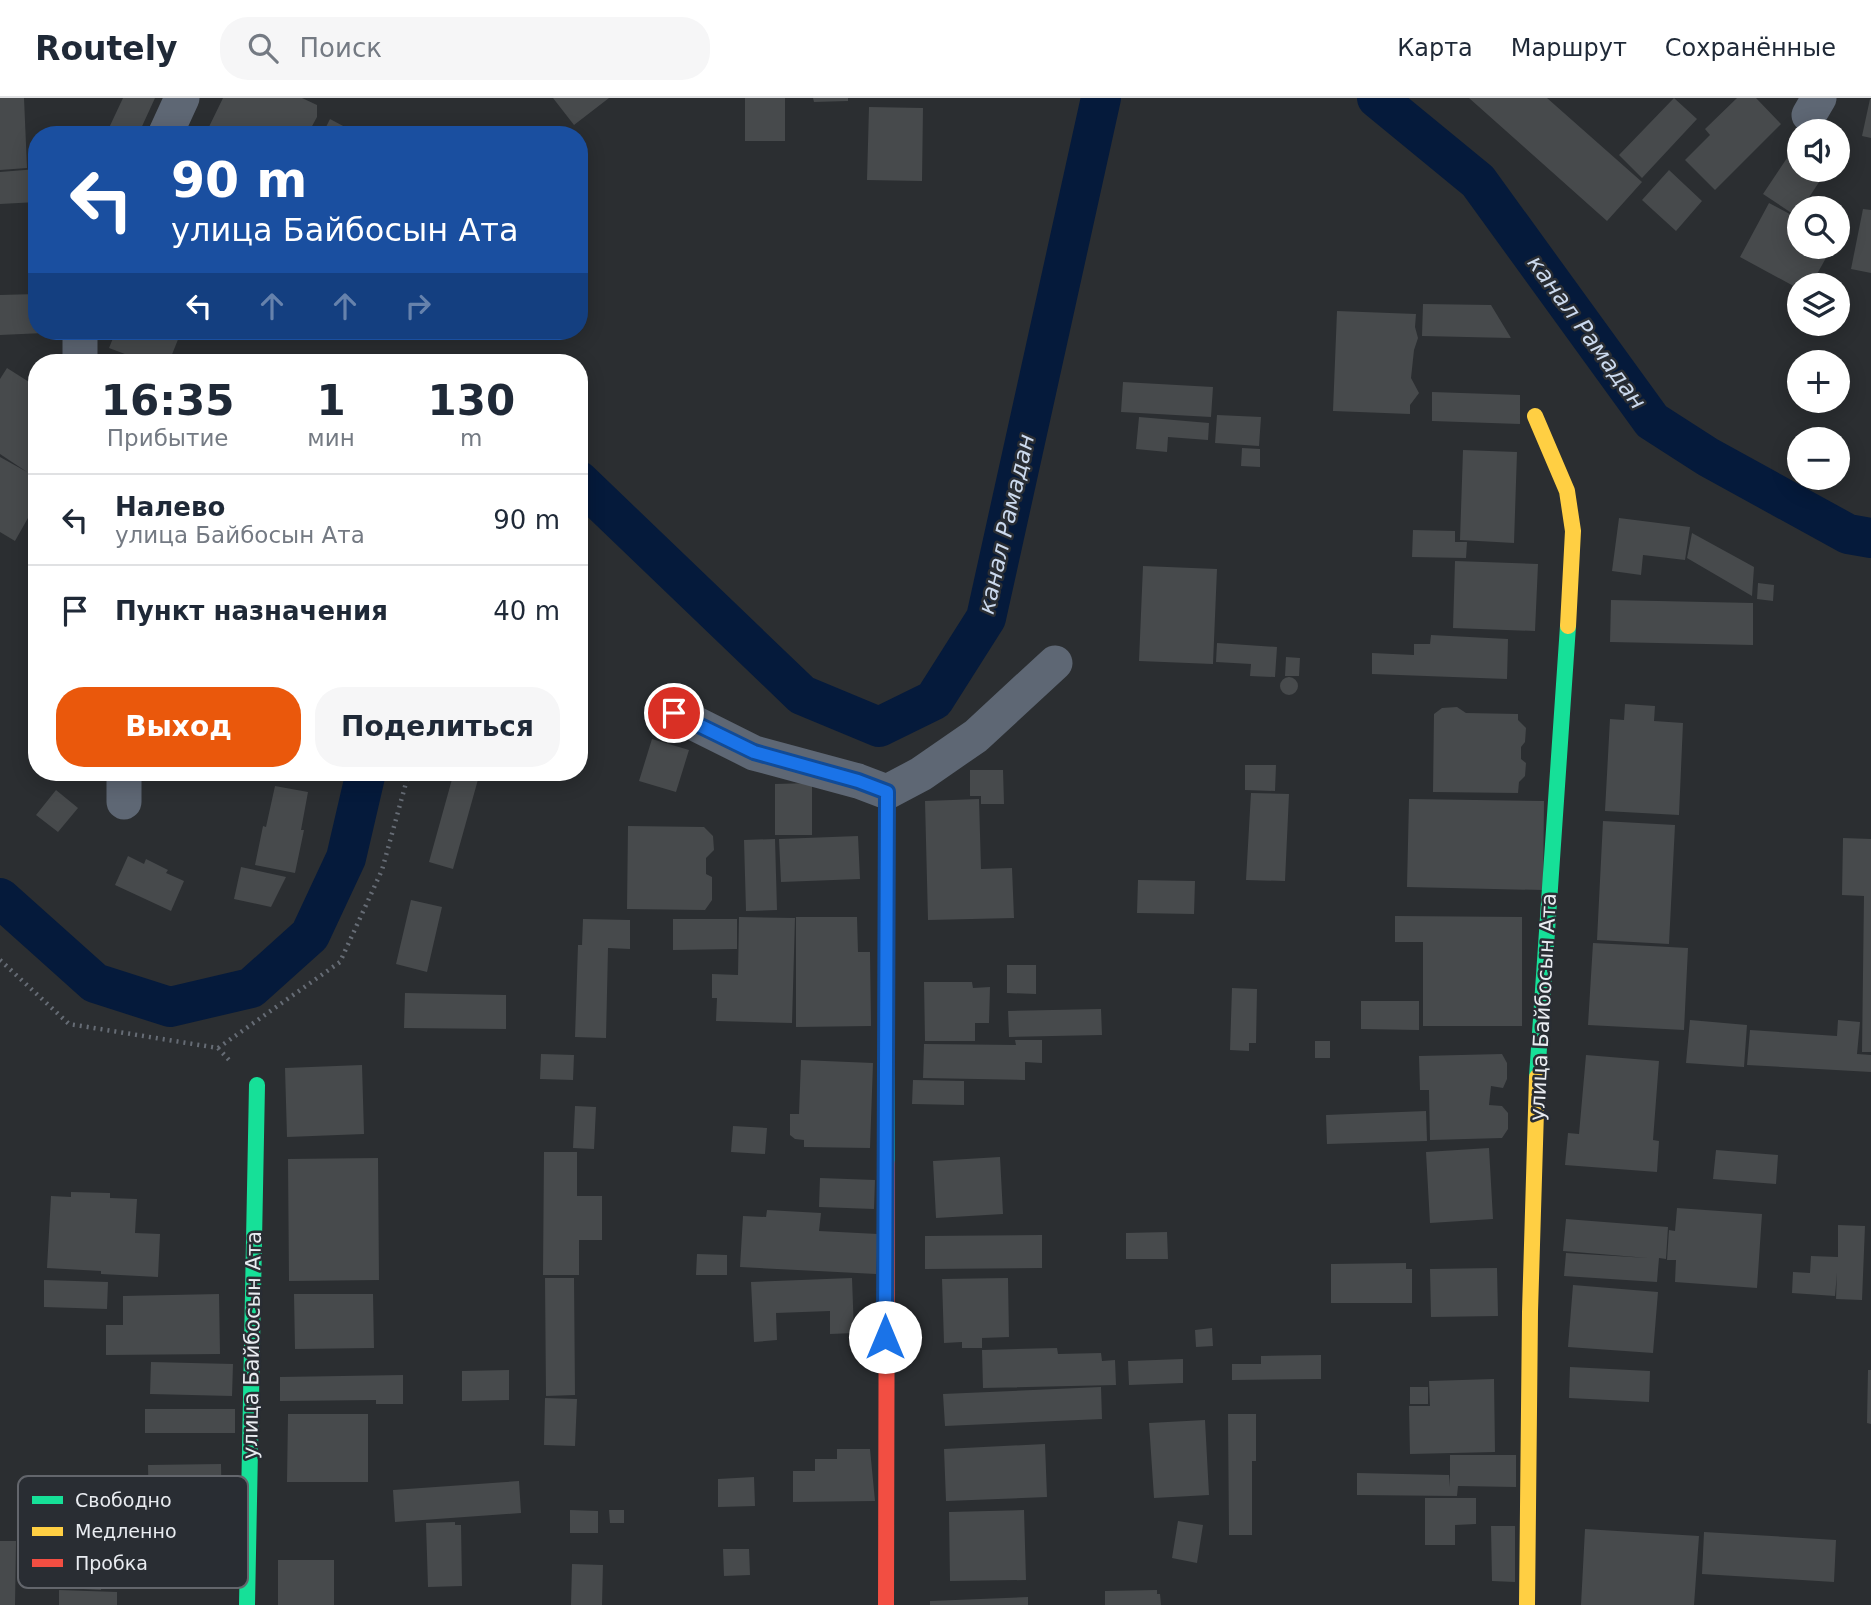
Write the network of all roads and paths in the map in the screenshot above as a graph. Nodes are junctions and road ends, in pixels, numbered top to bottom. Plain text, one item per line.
1 (182, 98) edge
2 (169, 126) edge
3 (1535, 416) dead end
4 (1055, 663) dead end
5 (674, 713) dead end
6 (407, 781) edge
7 (887, 792) junction
8 (0, 960) edge
9 (257, 1085) dead end
10 (248, 1553) edge
11 (886, 1605) edge
12 (1527, 1605) edge

1 - 2 street
3 - 12 street, улица Байбосын Ата
4 - 7 street
5 - 7 street
6 - 8 path
7 - 11 street
9 - 10 street, улица Байбосын Ата

